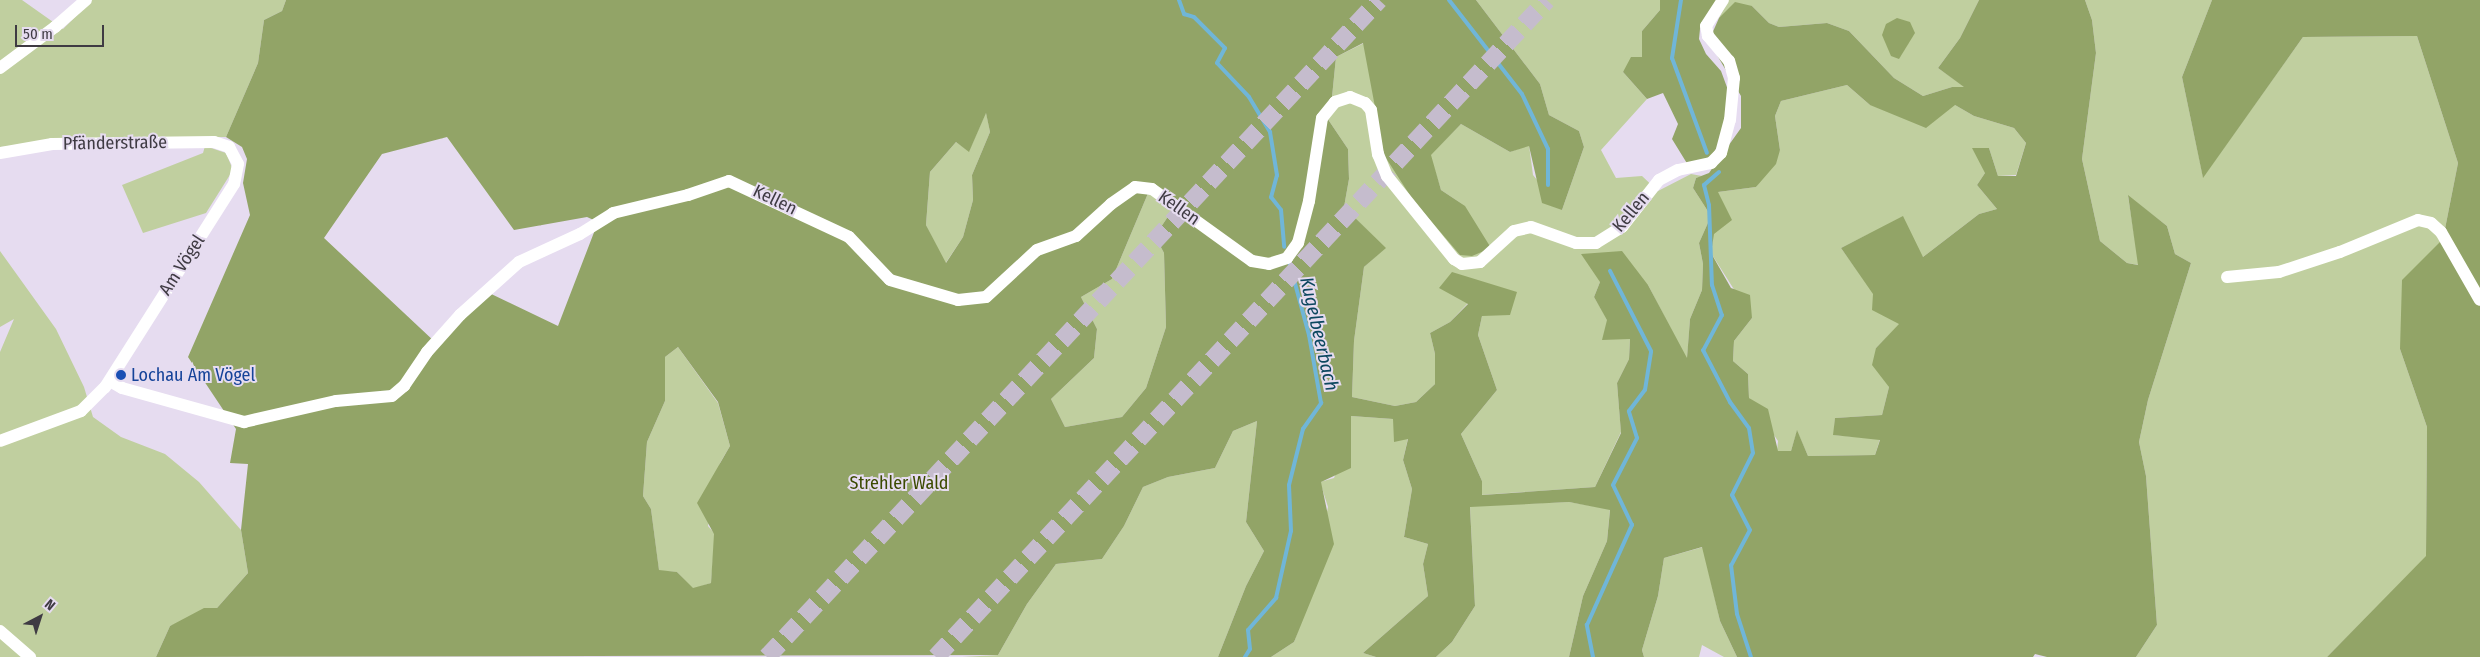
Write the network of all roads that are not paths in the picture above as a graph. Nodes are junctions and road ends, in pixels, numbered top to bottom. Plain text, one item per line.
1 (86, 0) edge
2 (1723, 0) edge
3 (0, 68) edge
4 (229, 147) joint
5 (0, 153) edge
6 (2227, 277) dead end
7 (2480, 300) edge
8 (110, 381) junction
9 (3, 440) edge
10 (0, 631) edge
11 (30, 657) edge

1 - 3 street
2 - 8 street, Kellen
4 - 5 street, Pfänderstraße
4 - 8 street, Am Vögel
6 - 7 street
8 - 9 street, Am Vögel
10 - 11 street

